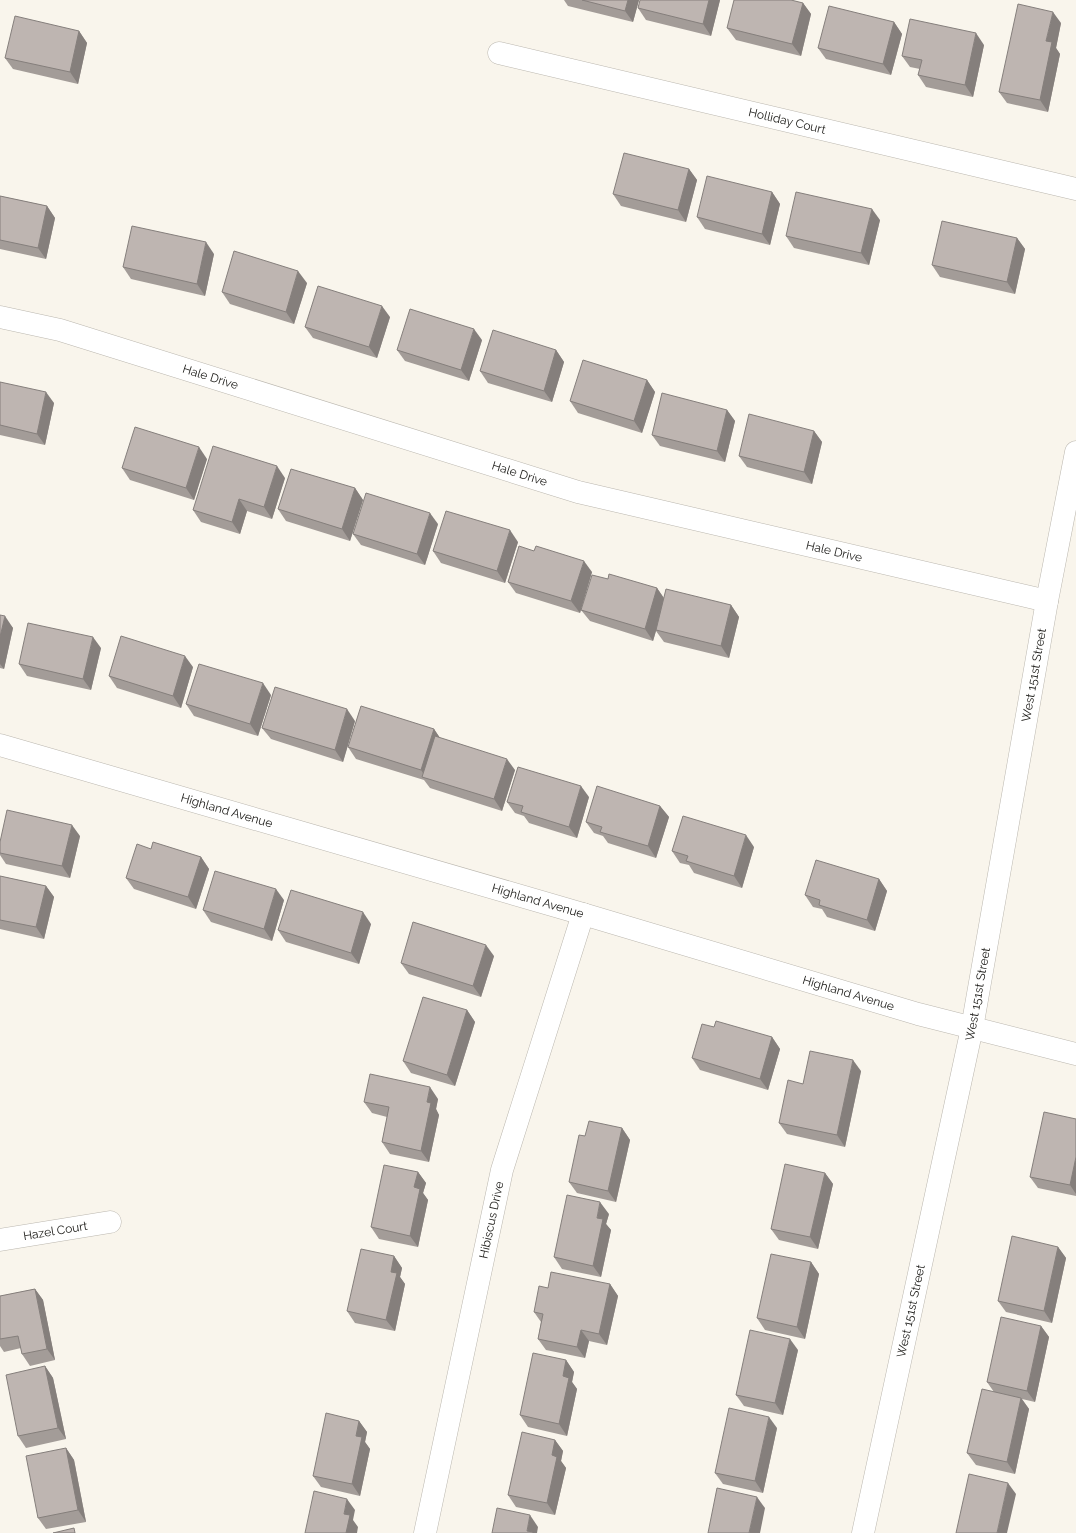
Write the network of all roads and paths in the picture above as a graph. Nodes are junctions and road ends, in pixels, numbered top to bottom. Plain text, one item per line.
1 (499, 52) dead end
2 (1076, 189) edge
3 (0, 317) edge
4 (1076, 452) edge
5 (1047, 601) junction
6 (0, 745) edge
7 (583, 914) junction
8 (972, 1028) junction
9 (1076, 1054) edge
10 (110, 1222) dead end
11 (0, 1240) edge
12 (425, 1533) edge
13 (864, 1533) edge

1 - 2 street, Holliday Court
3 - 5 street, Hale Drive
4 - 5 street, West 151st Street
5 - 8 street, West 151st Street
6 - 7 street, Highland Avenue
7 - 8 street, Highland Avenue
7 - 12 street, Hibiscus Drive
8 - 9 street, Highland Avenue
8 - 13 street, West 151st Street
10 - 11 street, Hazel Court

